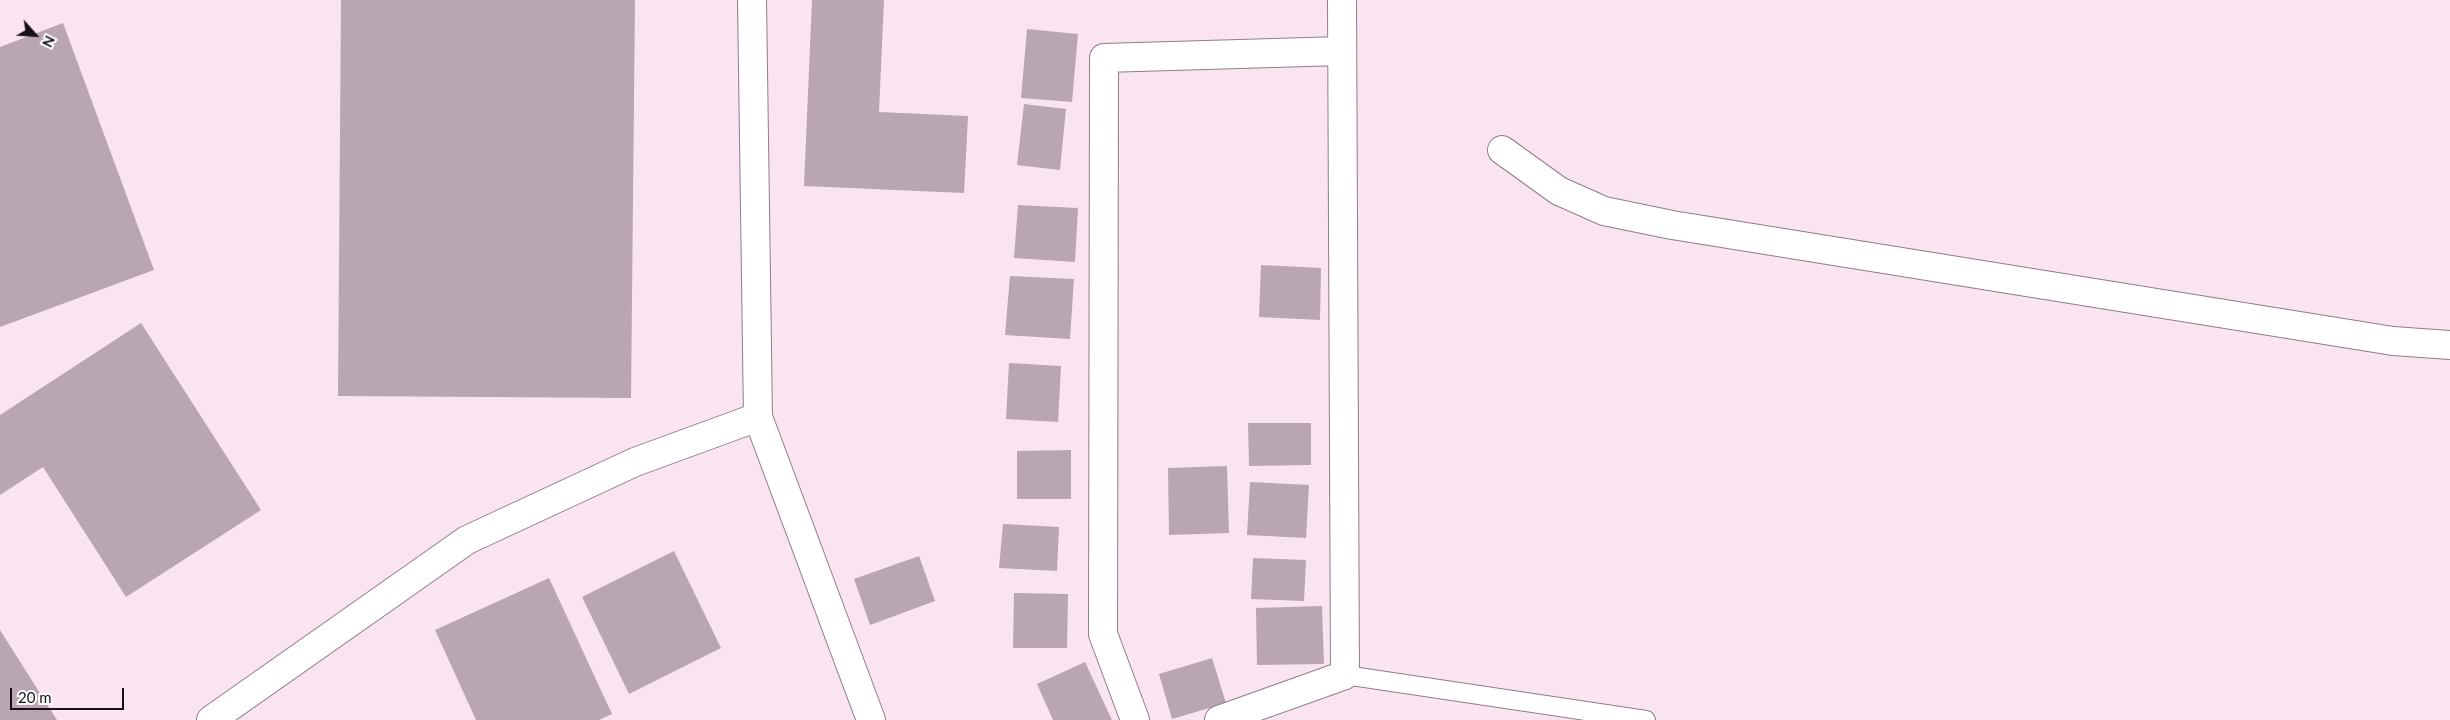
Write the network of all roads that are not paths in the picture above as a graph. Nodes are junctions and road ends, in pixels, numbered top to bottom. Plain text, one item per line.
1 (752, 0) edge
2 (1342, 0) edge
3 (1341, 51) junction
4 (1502, 150) dead end
5 (2450, 345) edge
6 (758, 418) junction
7 (1345, 676) junction
8 (211, 720) edge
9 (871, 720) edge
10 (1135, 720) edge
11 (1218, 720) edge
12 (1646, 720) edge

1 - 6 street
2 - 3 street
3 - 7 street
3 - 10 street
4 - 5 street
6 - 8 street
6 - 9 street
7 - 11 street
7 - 12 lane

